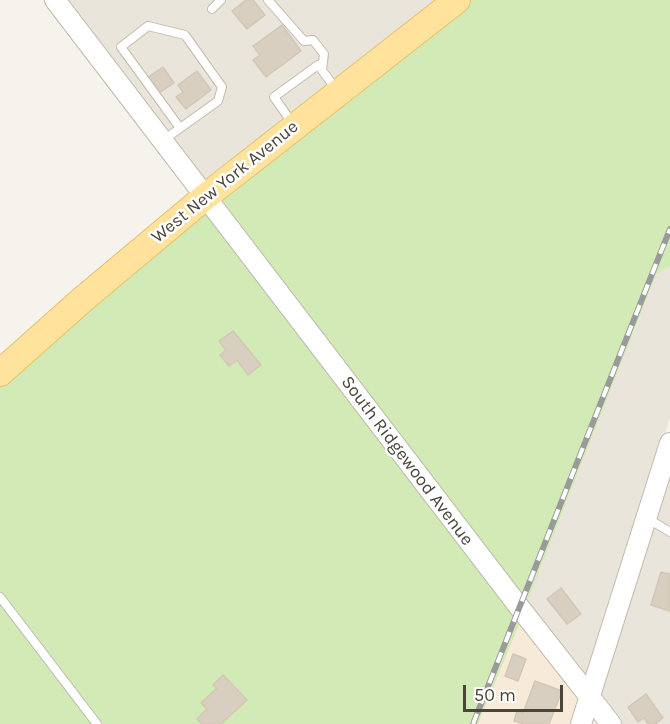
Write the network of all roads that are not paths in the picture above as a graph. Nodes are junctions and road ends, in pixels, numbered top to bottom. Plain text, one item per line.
1 (55, 0) edge
2 (221, 0) edge
3 (268, 0) edge
4 (451, 2) edge
5 (212, 9) dead end
6 (322, 69) junction
7 (338, 92) junction
8 (295, 126) junction
9 (180, 128) junction
10 (162, 141) junction
11 (205, 197) junction
12 (0, 373) edge
13 (670, 443) edge
14 (646, 518) junction
15 (670, 532) edge
16 (0, 597) edge
17 (590, 696) junction
18 (97, 724) edge
19 (581, 724) edge
20 (611, 724) edge

1 - 10 street, South Ridgewood Avenue
2 - 5 lane
3 - 6 lane
4 - 7 main road, West New York Avenue
6 - 7 lane
6 - 8 lane
7 - 8 main road, West New York Avenue
8 - 11 main road, West New York Avenue
9 - 9 lane
9 - 10 lane
10 - 11 street, South Ridgewood Avenue
11 - 12 main road, West New York Avenue
11 - 17 street, South Ridgewood Avenue
13 - 14 street
14 - 15 lane
14 - 17 street
16 - 18 lane
17 - 19 street
17 - 20 street, South Ridgewood Avenue

